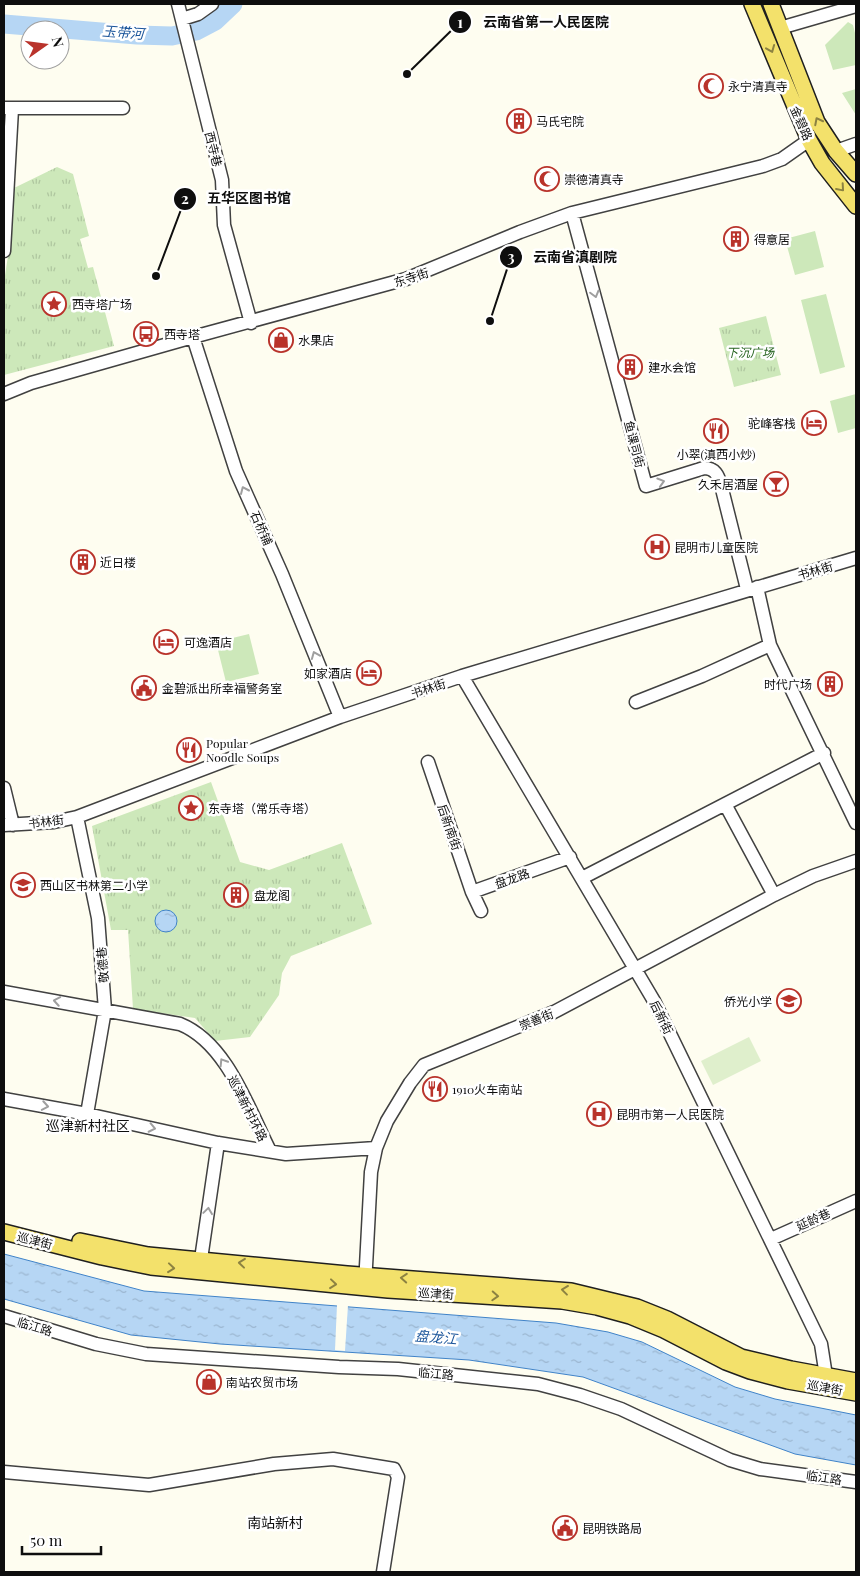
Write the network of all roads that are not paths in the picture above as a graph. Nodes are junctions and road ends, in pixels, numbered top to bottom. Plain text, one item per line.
1 (178, 4) edge
2 (212, 4) edge
3 (752, 4) edge
4 (771, 4) edge
5 (856, 6) edge
6 (182, 19) junction
7 (780, 28) junction
8 (123, 108) dead end
9 (8, 109) edge
10 (809, 140) junction
11 (856, 144) edge
12 (836, 151) junction
13 (856, 174) edge
14 (856, 206) edge
15 (572, 213) junction
16 (4, 251) edge
17 (251, 323) junction
18 (193, 337) junction
19 (4, 394) edge
20 (856, 558) edge
21 (752, 588) junction
22 (770, 645) junction
23 (462, 676) junction
24 (636, 702) dead end
25 (340, 717) junction
26 (824, 753) junction
27 (428, 762) dead end
28 (4, 788) edge
29 (726, 804) junction
30 (77, 817) junction
31 (856, 823) edge
32 (8, 825) edge
33 (570, 857) junction
34 (856, 861) edge
35 (582, 878) junction
36 (472, 892) junction
37 (774, 895) junction
38 (481, 911) dead end
39 (635, 968) junction
40 (4, 992) edge
41 (105, 1010) junction
42 (4, 1099) edge
43 (87, 1114) junction
44 (218, 1143) junction
45 (376, 1148) junction
46 (270, 1151) junction
47 (856, 1201) edge
48 (4, 1221) edge
49 (4, 1232) edge
50 (771, 1239) junction
51 (201, 1259) junction
52 (365, 1281) junction
53 (4, 1316) edge
54 (826, 1376) junction
55 (856, 1381) edge
56 (856, 1393) edge
57 (4, 1472) edge
58 (856, 1482) edge
59 (383, 1572) edge

1 - 6 street, 西寺巷
2 - 6 street
3 -> 10 main road, 金碧路
4 - 7 main road, 金碧路
5 - 7 street
6 - 17 street, 西寺巷
12 -> 7 main road, 金碧路
8 - 9 street
9 - 16 street
10 -> 14 main road, 金碧路
10 - 15 street, 东寺街
11 - 12 street
12 - 13 main road, 金碧路
15 - 17 street, 东寺街
15 -> 21 street, 鱼课司街
17 - 18 street, 东寺街
18 - 19 street, 东寺街
25 -> 18 street, 石桥铺
20 - 21 street, 书林街
21 - 22 street
21 - 23 street, 书林街
22 - 24 street
22 - 26 street
23 - 25 street, 书林街
23 - 33 street, 后新街
25 - 30 street, 书林街
26 - 29 street
26 - 31 street
27 - 36 street, 后新南街
28 - 32 street
29 - 35 street
29 - 37 street
30 - 32 street, 书林街
30 - 41 street, 敬德巷
33 - 35 street, 后新街
33 - 36 street, 盘龙路
34 - 37 street, 崇善街
35 - 39 street, 后新街
36 - 38 street
37 - 39 street, 崇善街
39 - 45 street, 崇善街
39 - 50 street, 后新街
41 -> 40 street, 巡津新村环路
41 - 43 street, 敬德巷
46 -> 41 street, 巡津新村环路
42 -> 43 street, 巡津新村环路
43 -> 44 street, 巡津新村环路
44 - 46 street, 巡津新村环路
51 -> 44 street
45 - 46 street
45 - 52 street, 崇善街
47 - 50 street, 延龄巷
48 - 51 main road, 巡津街
49 -> 52 main road, 巡津街
50 - 54 street, 后新街
52 -> 51 main road, 巡津街
54 -> 52 main road, 巡津街
52 -> 56 main road, 巡津街
53 - 58 street, 临江路
54 - 55 main road, 巡津街
57 - 59 street

